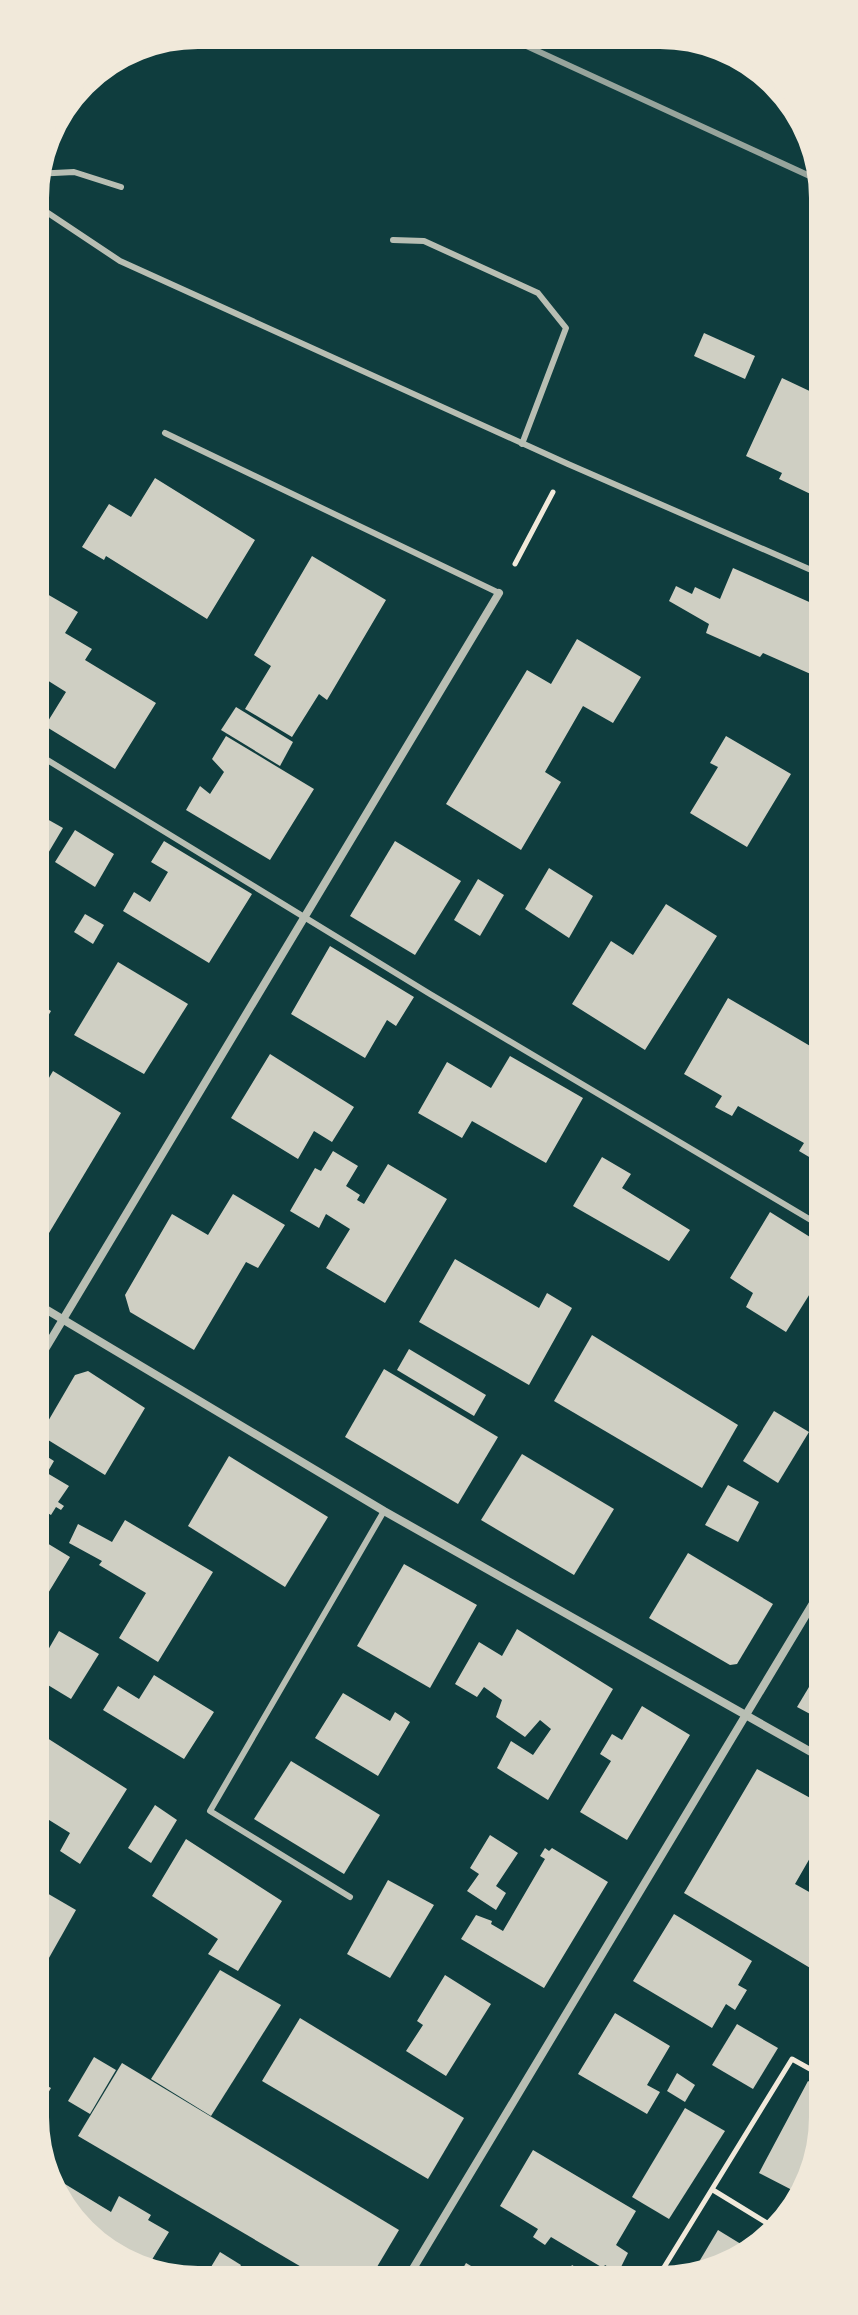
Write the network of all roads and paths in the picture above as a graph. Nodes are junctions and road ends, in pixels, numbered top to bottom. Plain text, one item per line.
1 (46, 173) edge
2 (121, 187) dead end
3 (44, 210) edge
4 (393, 240) dead end
5 (165, 433) dead end
6 (522, 444) junction
7 (568, 464) junction
8 (814, 571) edge
9 (499, 593) junction
10 (44, 758) edge
11 (305, 916) junction
12 (814, 1222) edge
13 (44, 1308) edge
14 (63, 1320) junction
15 (44, 1351) edge
16 (384, 1511) junction
17 (814, 1601) edge
18 (744, 1717) junction
19 (814, 1754) edge
20 (350, 1897) dead end
21 (814, 2071) edge
22 (713, 2190) junction
23 (770, 2225) edge
24 (412, 2271) edge
25 (662, 2271) edge

1 - 2 lane
3 - 6 lane
4 - 6 lane
5 - 9 lane
6 - 7 lane
7 - 8 lane
7 - 9 path
9 - 11 street
10 - 11 lane
11 - 12 lane
11 - 14 street
13 - 14 street
14 - 15 street
14 - 16 street
16 - 18 street
16 - 20 lane
17 - 18 street
18 - 19 street
18 - 24 street
21 - 22 path
22 - 23 path
22 - 25 path

